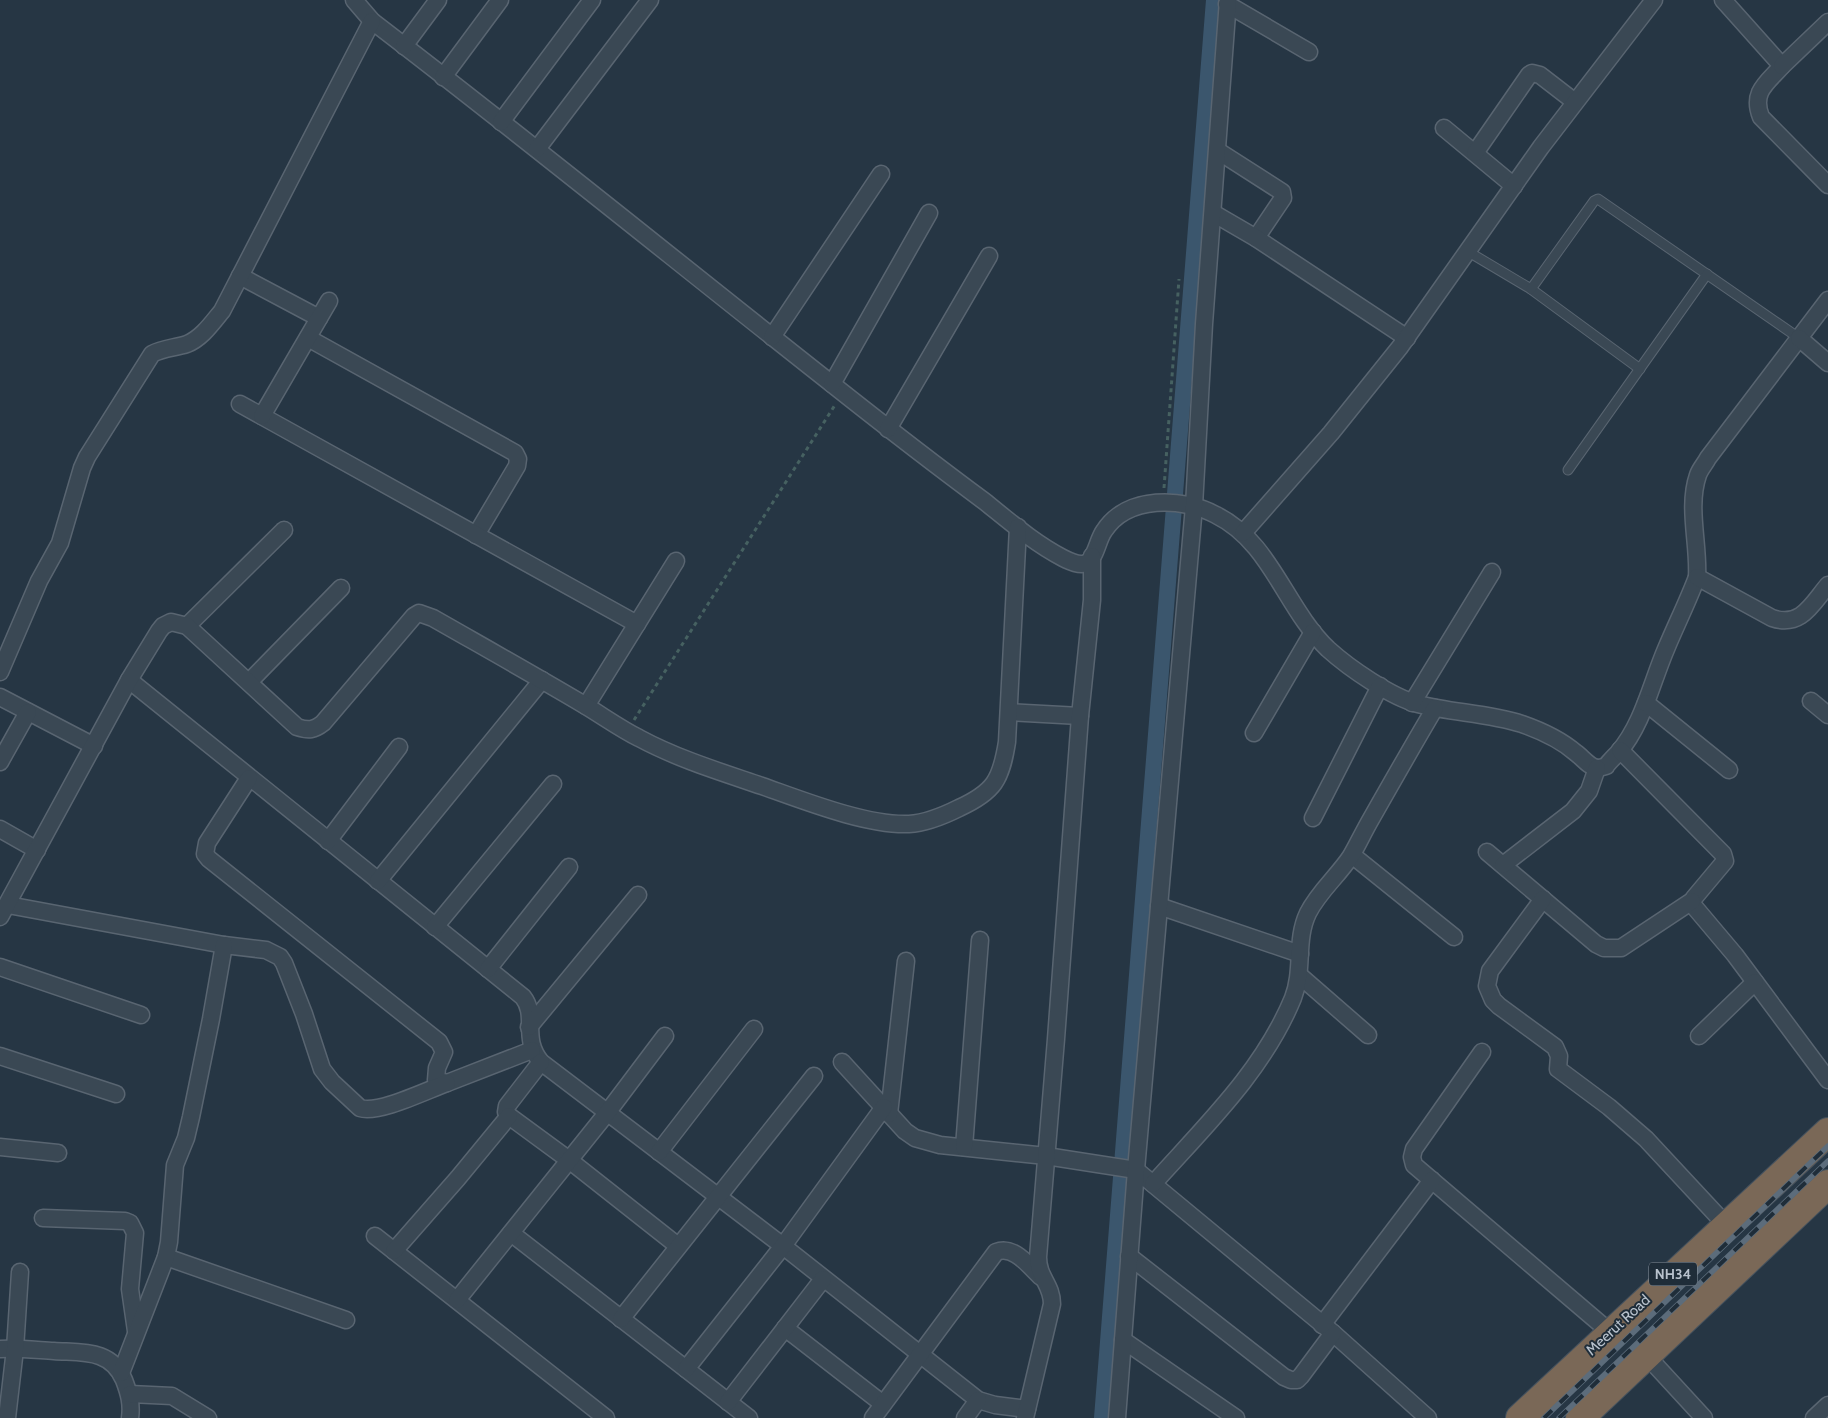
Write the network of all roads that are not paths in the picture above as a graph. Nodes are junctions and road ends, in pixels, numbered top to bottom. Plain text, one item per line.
1 (354, 0) edge
2 (438, 0) edge
3 (500, 0) edge
4 (592, 0) edge
5 (650, 0) edge
6 (1654, 0) edge
7 (1722, 0) edge
8 (1228, 2) edge
9 (372, 22) junction
10 (1828, 22) edge
11 (404, 46) junction
12 (1309, 52) dead end
13 (1782, 66) junction
14 (444, 76) junction
15 (1575, 102) junction
16 (501, 122) junction
17 (1444, 128) dead end
18 (537, 149) junction
19 (1218, 152) junction
20 (1475, 153) junction
21 (881, 174) dead end
22 (1828, 185) edge
23 (1514, 186) junction
24 (929, 213) dead end
25 (1213, 213) junction
26 (1256, 238) junction
27 (1467, 251) junction
28 (989, 256) dead end
29 (1707, 274) junction
30 (240, 276) junction
31 (1531, 289) junction
32 (1828, 300) edge
33 (329, 301) dead end
34 (319, 318) junction
35 (772, 337) junction
36 (308, 338) junction
37 (1407, 338) junction
38 (1799, 338) junction
39 (1828, 363) edge
40 (1640, 369) junction
41 (837, 389) junction
42 (240, 404) dead end
43 (262, 416) junction
44 (888, 429) junction
45 (1568, 470) dead end
46 (1178, 504) junction
47 (1018, 527) junction
48 (284, 530) dead end
49 (1243, 533) junction
50 (476, 535) junction
51 (1092, 556) junction
52 (676, 561) dead end
53 (1492, 572) dead end
54 (1697, 576) junction
55 (1828, 585) edge
56 (341, 588) dead end
57 (637, 624) junction
58 (187, 626) junction
59 (1312, 632) junction
60 (0, 672) edge
61 (129, 680) junction
62 (542, 680) junction
63 (248, 682) junction
64 (1380, 686) junction
65 (0, 697) edge
66 (1811, 701) dead end
67 (1412, 703) junction
68 (1646, 703) junction
69 (586, 706) junction
70 (1435, 708) junction
71 (28, 712) junction
72 (1009, 712) junction
73 (1828, 715) edge
74 (1080, 716) junction
75 (1254, 733) dead end
76 (94, 746) junction
77 (398, 747) dead end
78 (1620, 750) junction
79 (0, 762) edge
80 (1597, 768) junction
81 (1729, 770) dead end
82 (249, 778) junction
83 (553, 784) dead end
84 (1312, 818) dead end
85 (0, 828) edge
86 (328, 841) junction
87 (37, 850) junction
88 (1487, 852) dead end
89 (1352, 855) junction
90 (1503, 864) junction
91 (569, 867) dead end
92 (378, 881) junction
93 (638, 895) dead end
94 (1543, 899) junction
95 (1692, 901) junction
96 (1159, 906) junction
97 (4, 911) edge
98 (435, 927) junction
99 (1454, 937) dead end
100 (980, 940) dead end
101 (224, 945) junction
102 (1300, 954) junction
103 (906, 961) dead end
104 (0, 967) edge
105 (488, 969) junction
106 (1299, 975) junction
107 (1755, 982) junction
108 (141, 1015) dead end
109 (529, 1026) junction
110 (754, 1029) dead end
111 (1368, 1035) dead end
112 (665, 1036) dead end
113 (1699, 1036) dead end
114 (1482, 1052) dead end
115 (0, 1056) edge
116 (537, 1056) junction
117 (842, 1062) dead end
118 (814, 1076) dead end
119 (1828, 1080) edge
120 (447, 1083) junction
121 (116, 1094) dead end
122 (887, 1111) junction
123 (607, 1113) junction
124 (508, 1116) junction
125 (1828, 1132) edge
126 (964, 1146) junction
127 (0, 1147) edge
128 (659, 1152) junction
129 (58, 1153) dead end
130 (1046, 1156) junction
131 (570, 1160) junction
132 (1132, 1169) junction
133 (1432, 1180) junction
134 (1153, 1184) junction
135 (1828, 1184) edge
136 (717, 1197) junction
137 (43, 1218) dead end
138 (1726, 1225) junction
139 (511, 1233) junction
140 (376, 1236) dead end
141 (678, 1246) junction
142 (783, 1246) junction
143 (394, 1251) junction
144 (1129, 1256) junction
145 (166, 1257) junction
146 (20, 1272) dead end
147 (1041, 1277) junction
148 (823, 1279) junction
149 (457, 1300) junction
150 (621, 1319) junction
151 (346, 1320) dead end
152 (785, 1328) junction
153 (1327, 1329) junction
154 (1610, 1332) junction
155 (136, 1333) junction
156 (1123, 1340) junction
157 (8, 1349) edge
158 (919, 1354) junction
159 (1646, 1356) junction
160 (686, 1369) junction
161 (121, 1373) junction
162 (130, 1394) junction
163 (978, 1400) junction
164 (728, 1402) junction
165 (883, 1404) junction
166 (1828, 1405) edge
167 (1026, 1413) edge
168 (7, 1418) edge
169 (130, 1418) edge
170 (208, 1418) edge
171 (606, 1418) edge
172 (749, 1418) edge
173 (873, 1418) edge
174 (965, 1418) edge
175 (1117, 1418) edge
176 (1236, 1418) edge
177 (1428, 1418) edge
178 (1520, 1418) edge
179 (1580, 1418) edge
180 (1704, 1418) edge
181 (1814, 1418) edge

1 - 9 street
2 - 11 street
3 - 14 street
4 - 16 street
5 - 18 street
6 - 15 street
7 - 13 street
8 - 12 street
8 - 19 street
9 - 11 street
9 - 30 street
10 - 13 street
11 - 14 street
13 - 22 street
14 - 16 street
15 - 20 street
15 - 23 street
16 - 18 street
17 - 20 street
18 - 35 street
19 - 25 street
19 - 26 street
20 - 23 street
21 - 35 street
23 - 27 street
24 - 41 street
25 - 26 street
25 - 46 street
26 - 37 street
27 - 31 lane
27 - 37 street
28 - 44 street
29 - 31 lane
29 - 38 lane
29 - 40 lane
30 - 34 street
30 - 60 street
31 - 40 lane
32 - 38 street
33 - 34 street
34 - 36 street
35 - 41 street
36 - 43 street
36 - 50 street
37 - 49 street
38 - 39 street
38 - 54 street
40 - 45 lane
41 - 44 street
42 - 43 street
43 - 50 street
44 - 47 street
46 - 49 street
46 - 51 street
46 - 96 street
47 - 51 street
47 - 72 street
48 - 58 street
49 - 59 street
50 - 57 street
51 - 74 street
52 - 57 street
53 - 67 street
54 - 55 street
54 - 68 street
56 - 63 street
57 - 69 street
58 - 61 street
58 - 63 street
59 - 64 street
59 - 75 street
61 - 76 street
61 - 82 street
62 - 63 street
62 - 69 street
62 - 92 street
64 - 67 street
64 - 84 street
65 - 71 street
66 - 73 street
67 - 70 street
68 - 78 street
68 - 81 street
69 - 72 street
70 - 80 street
70 - 89 street
71 - 76 street
71 - 79 street
72 - 74 street
74 - 130 street
76 - 87 street
77 - 86 street
78 - 80 street
78 - 95 street
80 - 90 street
82 - 86 street
82 - 120 street
83 - 98 street
85 - 87 street
86 - 92 street
87 - 97 street
88 - 90 street
89 - 99 street
89 - 102 street
90 - 94 street
91 - 105 street
92 - 98 street
93 - 109 street
94 - 95 street
94 - 138 street
95 - 107 street
96 - 102 street
96 - 132 street
97 - 101 street
98 - 105 street
100 - 126 street
101 - 120 street
101 - 145 street
102 - 106 street
103 - 122 street
104 - 108 street
105 - 109 street
106 - 111 street
106 - 134 street
107 - 113 street
107 - 119 street
109 - 116 street
110 - 128 street
112 - 123 street
114 - 133 street
115 - 121 street
116 - 120 street
116 - 123 street
116 - 124 street
117 - 122 street
118 - 136 street
122 - 126 street
122 - 142 street
123 - 128 street
123 - 131 street
124 - 131 street
124 - 143 street
125 - 138 highway, Meerut Road / NH34
126 - 130 street
127 - 129 street
128 - 136 street
130 - 132 street
130 - 147 street
131 - 139 street
131 - 141 street
132 - 134 street
132 - 144 street
133 - 153 street
133 - 154 street
134 - 153 street
135 - 159 highway, NH34
136 - 141 street
136 - 142 street
137 - 155 street
138 - 154 highway, Meerut Road / NH34
139 - 149 street
139 - 150 street
140 - 143 street
141 - 150 street
142 - 148 street
142 - 160 street
143 - 149 street
144 - 153 street
144 - 156 street
145 - 151 street
145 - 155 street
146 - 157 street
147 - 158 street
147 - 167 street
148 - 152 street
148 - 158 street
149 - 171 street
150 - 160 street
152 - 164 street
152 - 165 street
153 - 177 street
154 - 178 highway, Meerut Road / NH34
155 - 161 street
156 - 175 street
156 - 176 street
157 - 161 street
157 - 168 street
158 - 163 street
158 - 165 street
159 - 179 highway, NH34
159 - 180 street
160 - 164 street
161 - 162 street
162 - 169 street
162 - 170 street
163 - 167 street
163 - 174 street
164 - 172 street
165 - 173 street
166 - 181 street

